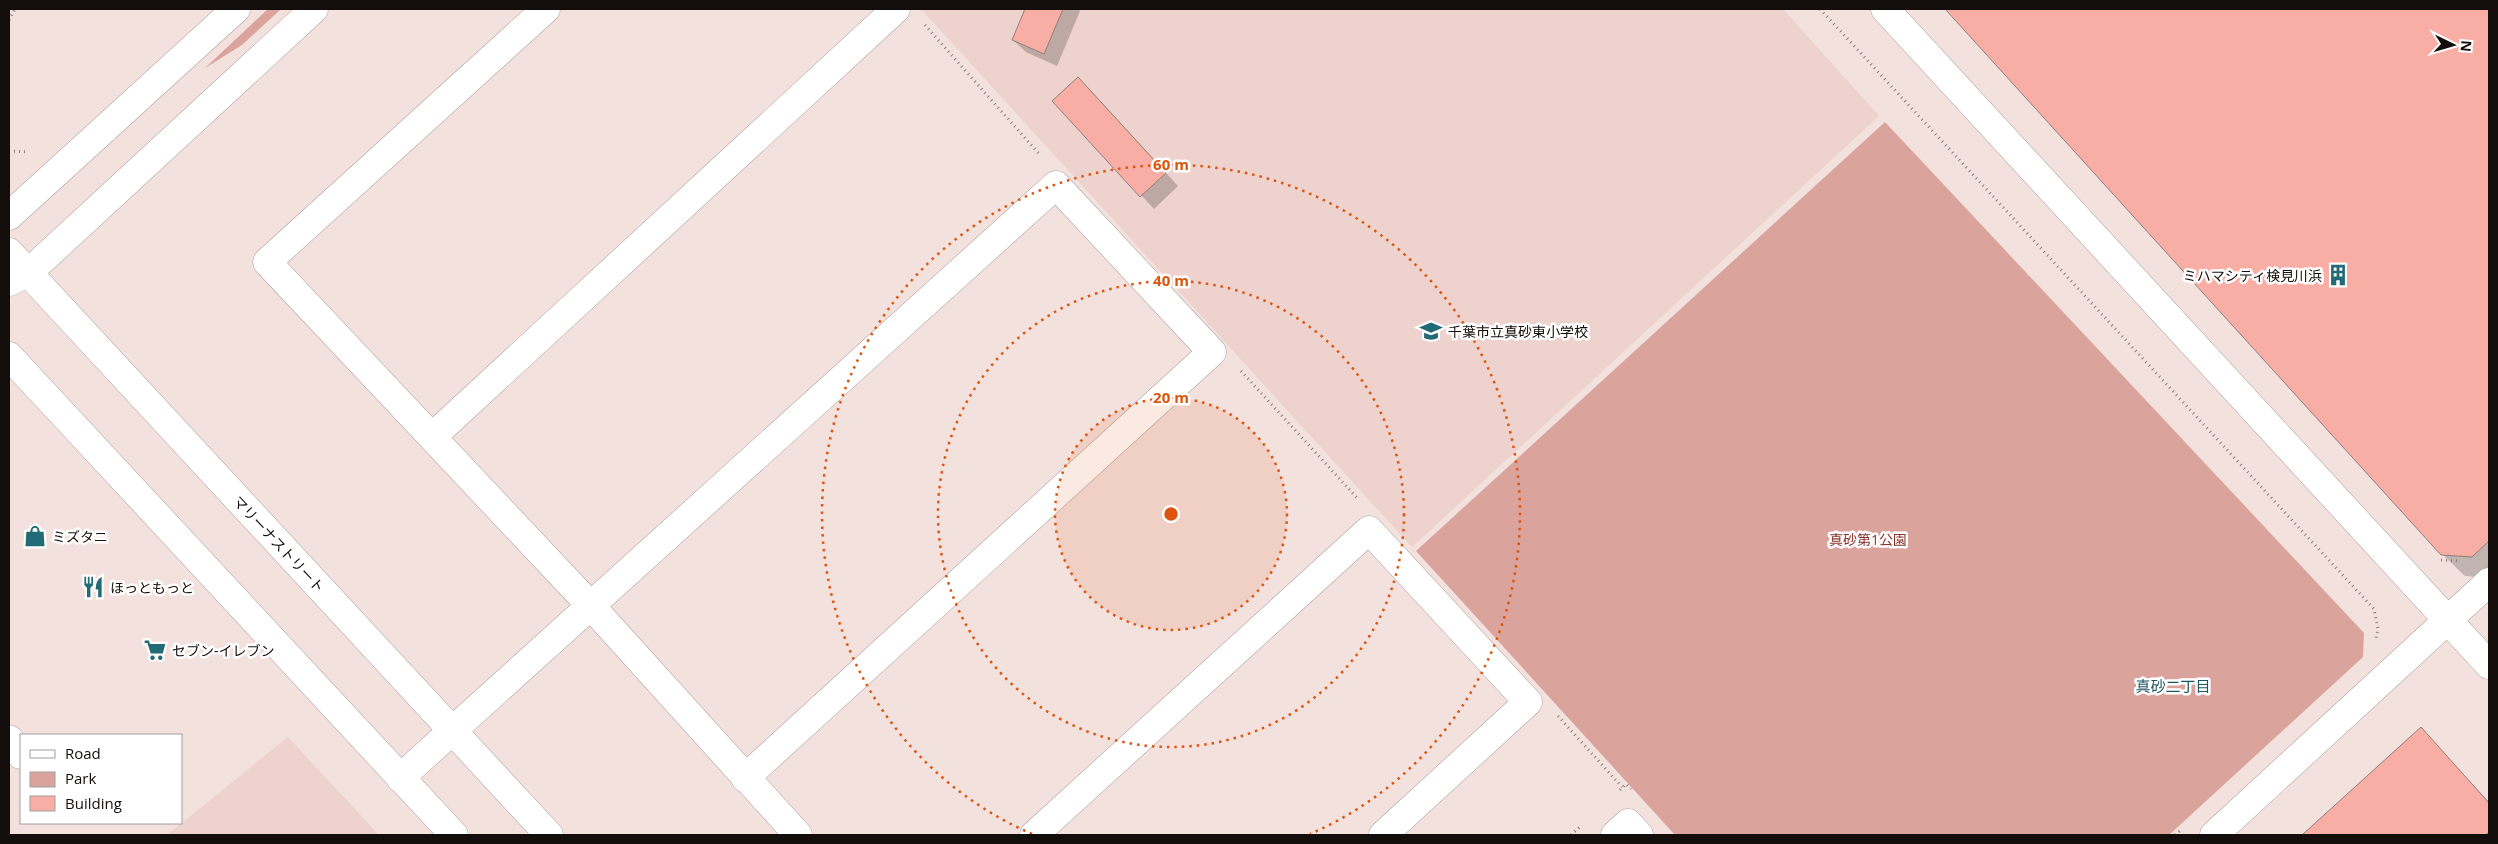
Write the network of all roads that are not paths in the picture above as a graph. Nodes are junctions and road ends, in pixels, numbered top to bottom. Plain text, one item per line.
1 (236, 9) edge
2 (314, 9) edge
3 (546, 9) edge
4 (896, 9) edge
5 (1885, 9) edge
6 (9, 216) edge
7 (9, 252) edge
8 (18, 277) edge
9 (9, 356) edge
10 (432, 437) junction
11 (2489, 582) edge
12 (591, 606) junction
13 (2448, 620) junction
14 (2489, 665) edge
15 (451, 730) junction
16 (9, 740) edge
17 (20, 754) edge
18 (20, 765) edge
19 (9, 774) edge
20 (400, 778) junction
21 (746, 778) junction
22 (454, 835) edge
23 (548, 835) edge
24 (798, 835) edge
25 (1034, 835) edge
26 (1383, 835) edge
27 (1615, 835) edge
28 (1639, 835) edge
29 (2214, 835) edge

1 - 6 street
2 - 8 street
3 - 10 street
4 - 10 street
5 - 13 street
7 - 8 street, マリーナストリート
8 - 15 street, マリーナストリート
9 - 20 street
10 - 12 street
11 - 13 street
12 - 15 street
12 - 21 street
12 - 21 street
13 - 14 street
13 - 29 street
15 - 20 street
15 - 23 street, マリーナストリート
16 - 17 street
18 - 19 street
20 - 22 street
21 - 24 street
25 - 26 street
27 - 28 street

